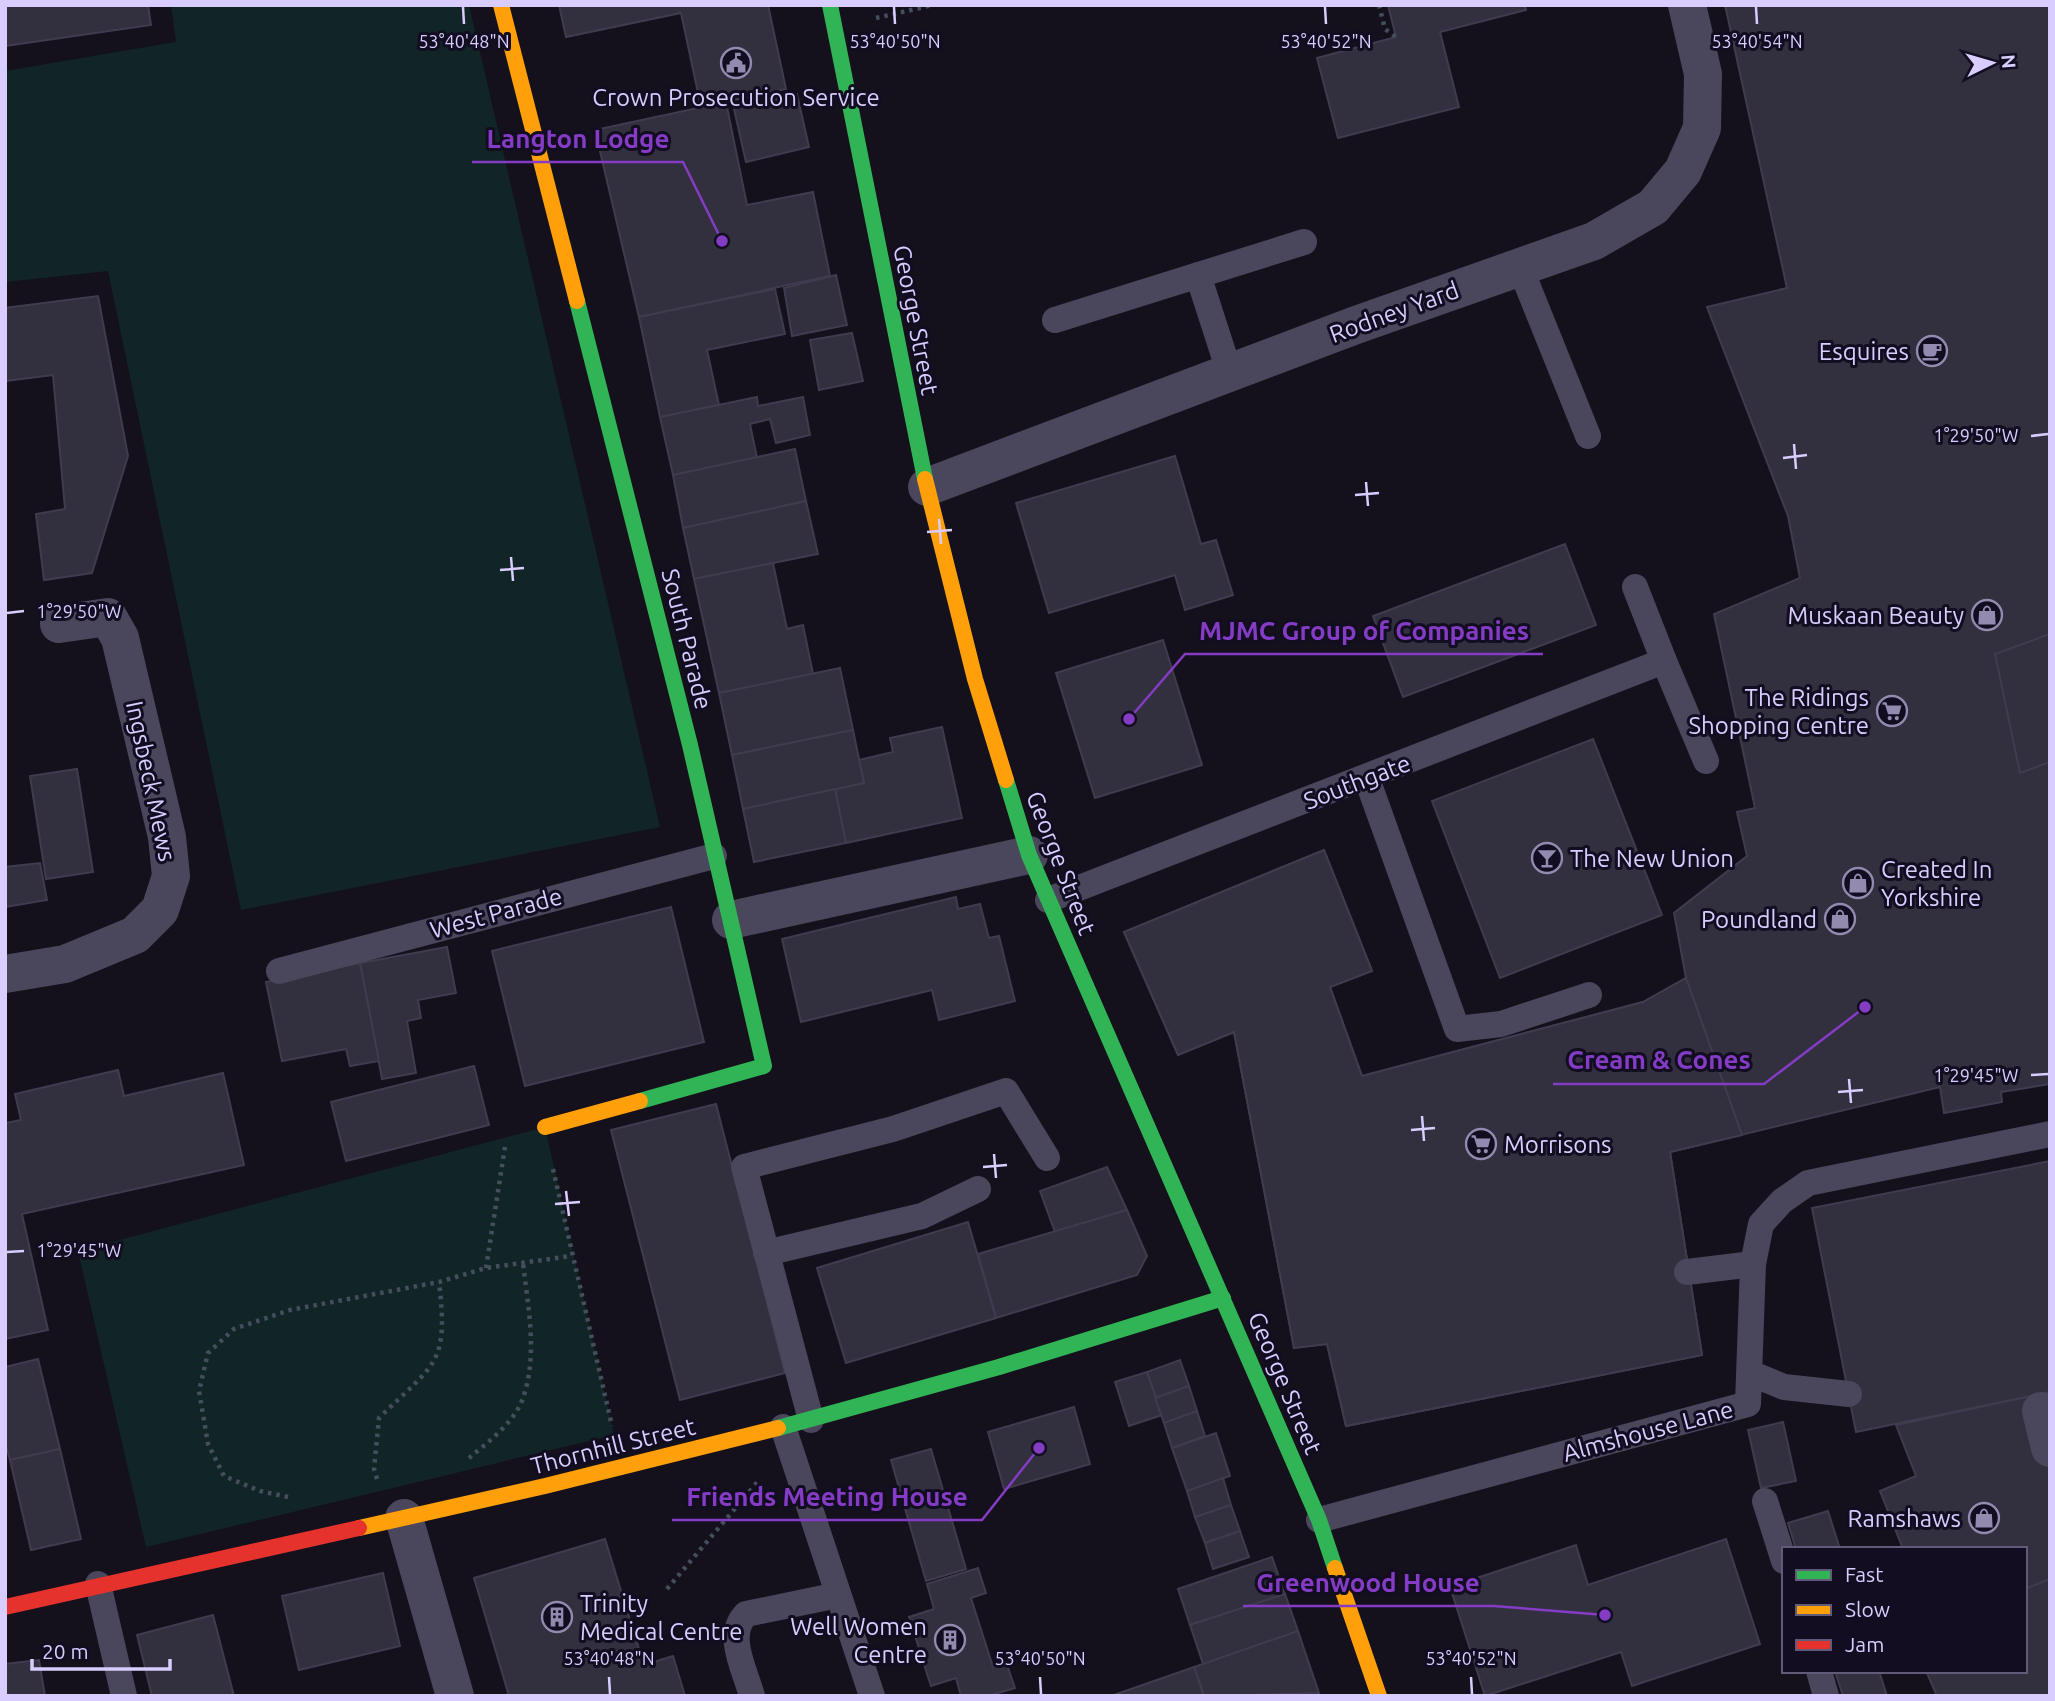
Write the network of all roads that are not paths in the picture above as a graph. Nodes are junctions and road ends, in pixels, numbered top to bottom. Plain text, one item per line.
1 (501, 5) edge
2 (830, 5) edge
3 (1687, 5) edge
4 (1304, 242) dead end
5 (1520, 268) junction
6 (1198, 275) junction
7 (1055, 320) dead end
8 (1230, 374) junction
9 (1588, 436) dead end
10 (927, 487) junction
11 (1635, 587) dead end
12 (59, 624) dead end
13 (1664, 661) junction
14 (1706, 761) dead end
15 (1367, 779) junction
16 (1029, 855) junction
17 (714, 856) junction
18 (1048, 900) junction
19 (731, 920) junction
20 (279, 971) dead end
21 (5, 974) edge
22 (1589, 995) dead end
23 (545, 1127) road end
24 (2050, 1134) edge
25 (1047, 1158) dead end
26 (978, 1189) dead end
27 (766, 1254) junction
28 (1753, 1264) junction
29 (1687, 1272) dead end
30 (1223, 1298) junction
31 (1750, 1373) junction
32 (1849, 1394) dead end
33 (2041, 1411) dead end
34 (811, 1420) junction
35 (786, 1437) junction
36 (2050, 1448) edge
37 (1765, 1501) dead end
38 (391, 1521) junction
39 (1319, 1521) junction
40 (1782, 1555) edge
41 (98, 1584) junction
42 (838, 1595) junction
43 (5, 1607) edge
44 (1820, 1673) edge
45 (124, 1696) edge
46 (456, 1696) edge
47 (752, 1696) edge
48 (872, 1696) edge
49 (1379, 1696) edge
50 (1826, 1696) edge

1 - 17 street, South Parade
2 - 10 street, George Street
3 - 5 street, Rodney Yard
4 - 6 lane
5 - 8 street, Rodney Yard
5 - 9 lane
6 - 7 lane
6 - 8 lane
8 - 10 street, Rodney Yard
10 - 16 street, George Street
11 - 13 lane
12 - 21 street, Ingsbeck Mews
13 - 14 lane
13 - 15 lane, Southgate
15 - 18 lane, Southgate
15 - 22 lane
16 - 18 street, George Street
16 - 19 street
17 - 19 street, South Parade
17 - 20 lane, West Parade
18 - 30 street, George Street
19 - 23 street, South Parade
24 - 28 lane, Almshouse Lane
25 - 27 lane
26 - 27 lane
27 - 34 lane
28 - 29 lane
28 - 31 lane, Almshouse Lane
30 - 34 street, Thornhill Street
30 - 39 street, George Street
31 - 32 lane
31 - 39 lane, Almshouse Lane
33 - 36 street
34 - 35 street, Thornhill Street
35 - 38 street, Thornhill Street
35 - 42 lane
37 - 40 lane
38 - 41 street, Thornhill Street
38 - 46 street
39 - 49 street, George Street
41 - 43 street, Thornhill Street
41 - 45 lane
42 - 47 lane
42 - 48 lane
44 - 50 lane

